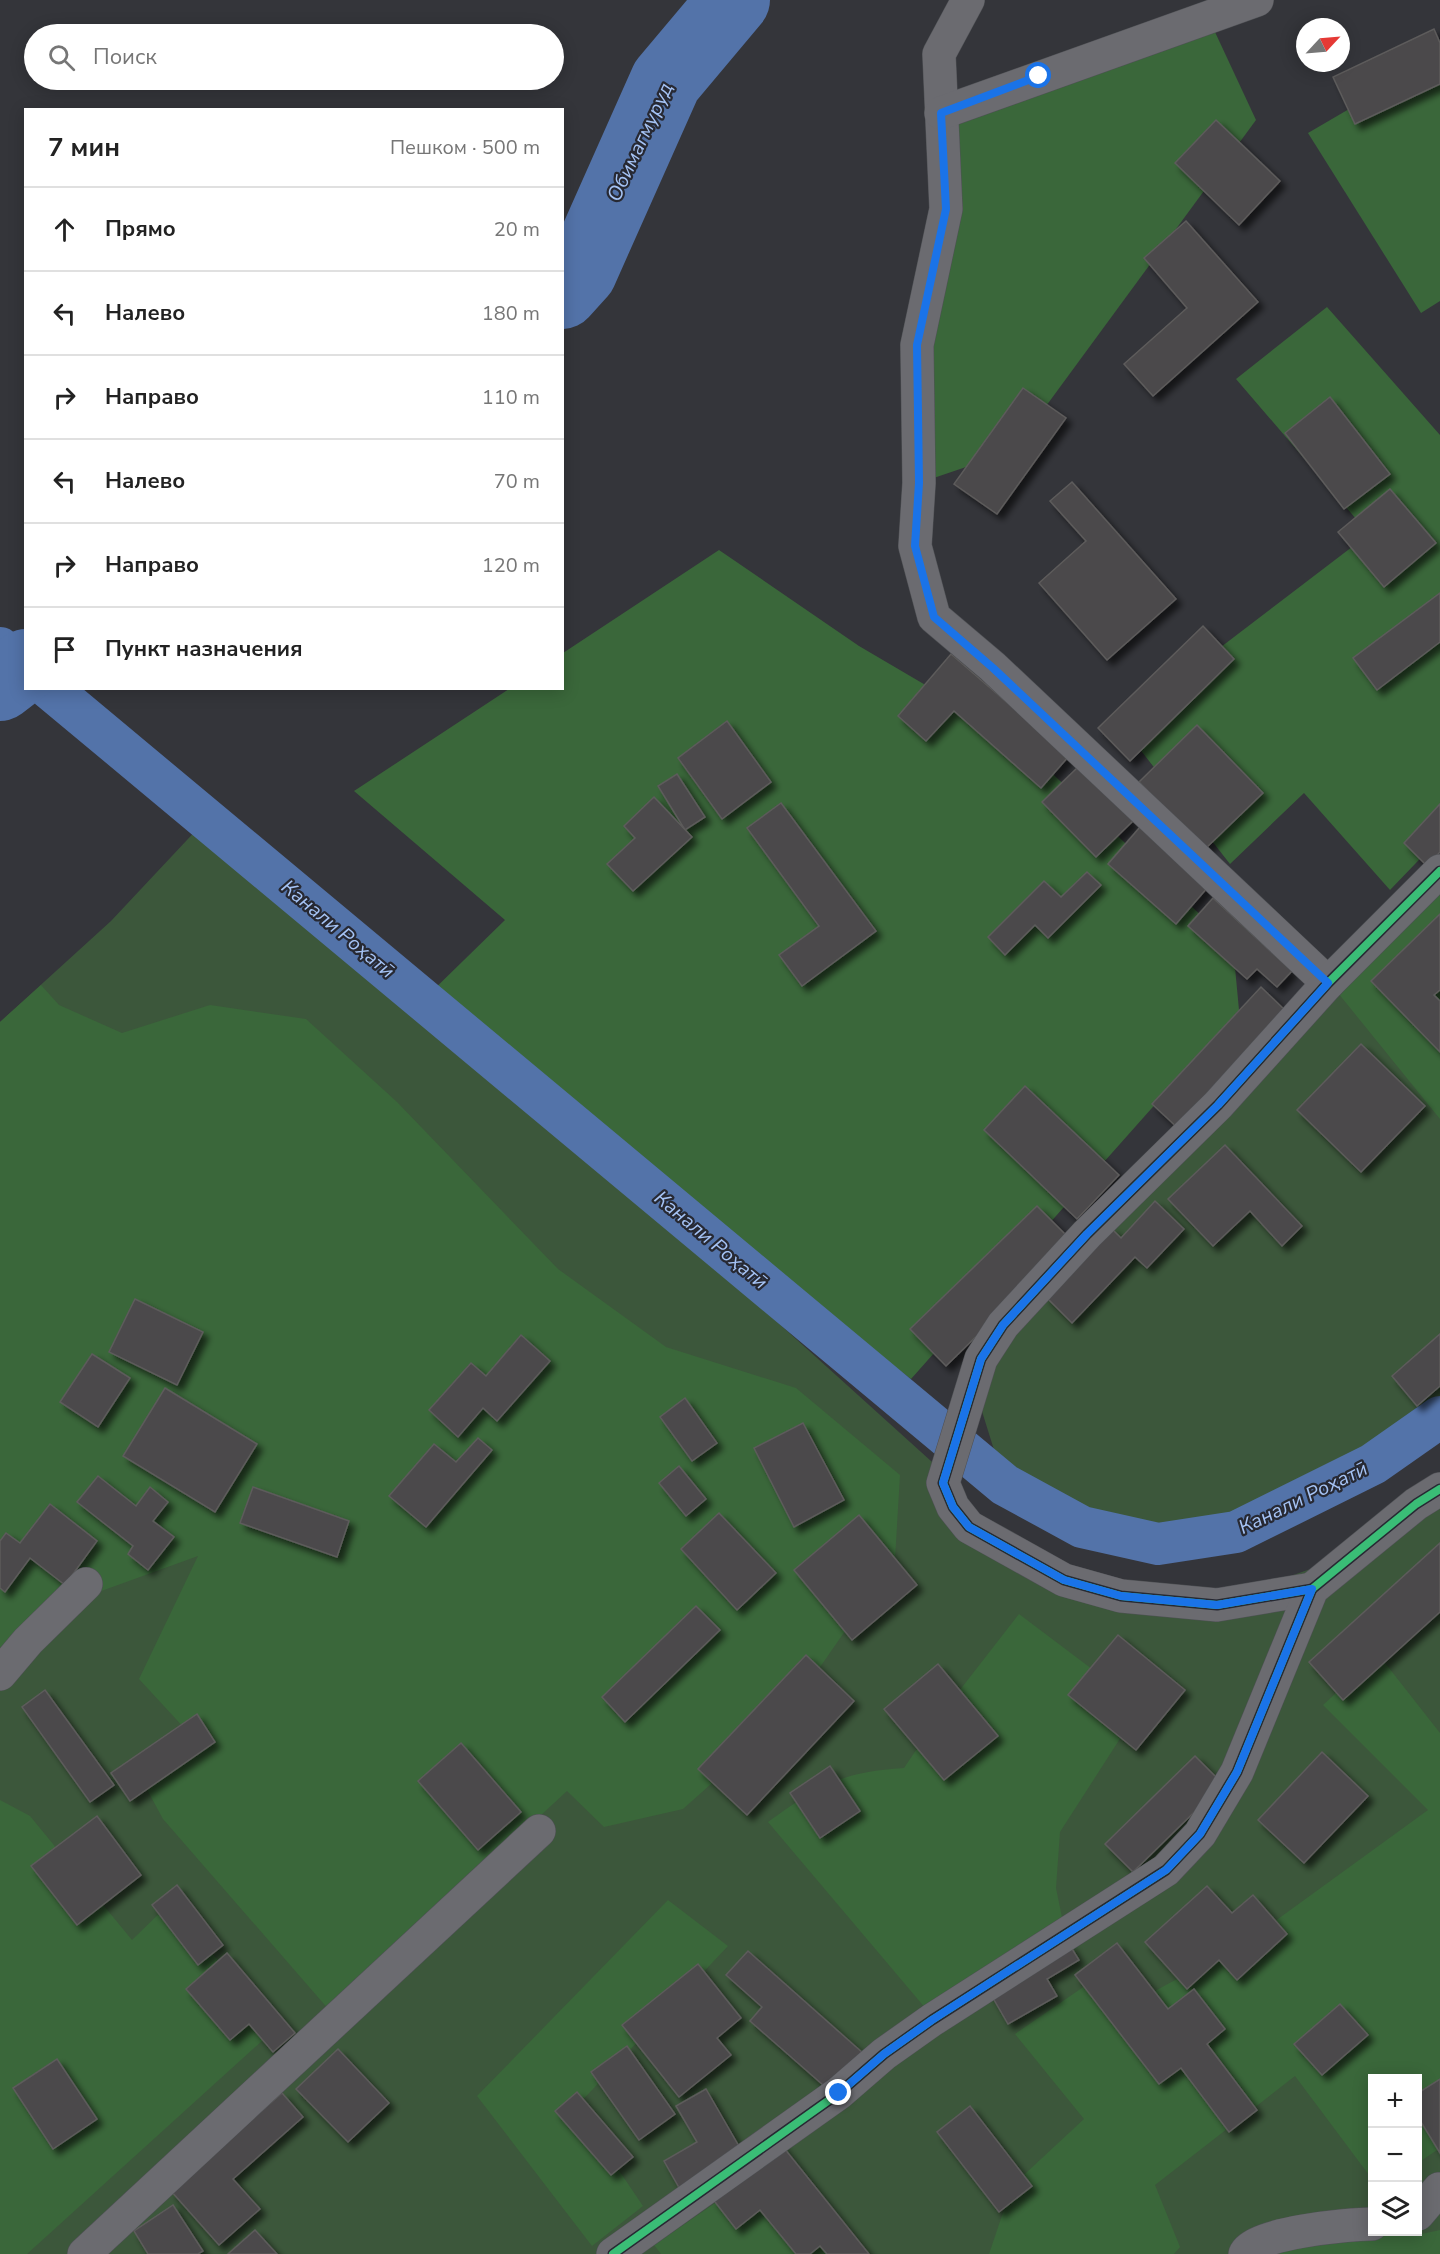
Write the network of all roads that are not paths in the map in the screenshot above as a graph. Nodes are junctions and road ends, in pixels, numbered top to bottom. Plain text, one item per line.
1 (968, 0) edge
2 (1257, 0) edge
3 (941, 113) junction
4 (1440, 871) edge
5 (1328, 983) junction
6 (1440, 1490) edge
7 (87, 1584) dead end
8 (1312, 1589) junction
9 (0, 1674) edge
10 (539, 1831) dead end
11 (1439, 2189) edge
12 (1422, 2209) edge
13 (1368, 2224) edge
14 (84, 2254) edge
15 (613, 2254) edge
16 (1245, 2254) edge

1 - 3 street
2 - 3 street
3 - 5 street
4 - 5 street
5 - 8 street
6 - 8 street
7 - 9 street
8 - 15 street
10 - 14 street
11 - 12 street
13 - 16 street

